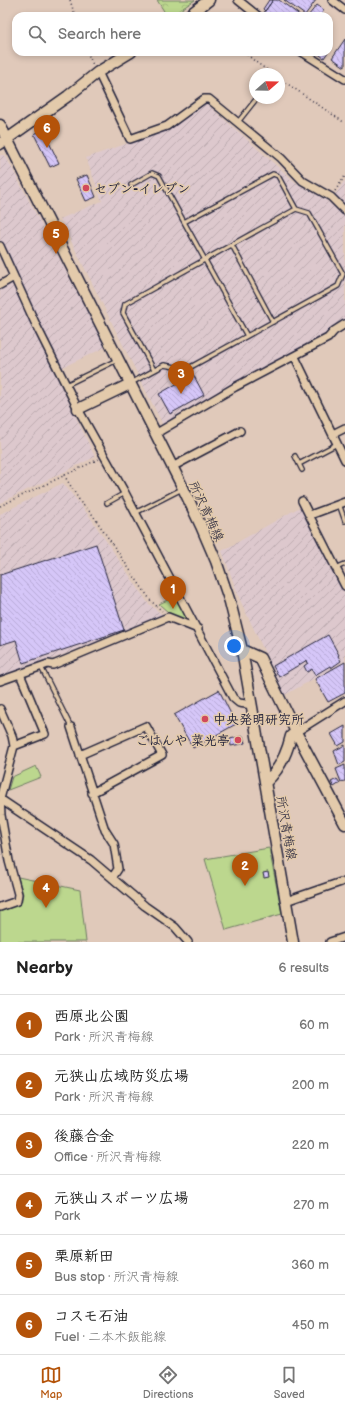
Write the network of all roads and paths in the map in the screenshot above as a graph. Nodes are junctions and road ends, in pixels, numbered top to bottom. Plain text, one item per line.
1 (70, 0) edge
2 (208, 0) edge
3 (238, 0) edge
4 (332, 0) edge
5 (345, 10) edge
6 (74, 12) edge
7 (193, 12) edge
8 (253, 12) edge
9 (89, 56) edge
10 (124, 56) edge
11 (249, 56) edge
12 (308, 56) edge
13 (264, 68) edge
14 (98, 72) junction
15 (345, 79) edge
16 (285, 82) edge
17 (252, 104) edge
18 (238, 123) junction
19 (345, 123) edge
20 (0, 125) edge
21 (4, 142) edge
22 (345, 176) edge
23 (131, 185) dead end
24 (331, 197) junction
25 (296, 209) junction
26 (345, 211) edge
27 (184, 222) junction
28 (232, 245) junction
29 (0, 246) edge
30 (205, 260) junction
31 (14, 277) junction
32 (0, 286) edge
33 (273, 322) junction
34 (345, 324) edge
35 (247, 336) junction
36 (295, 357) junction
37 (119, 359) junction
38 (154, 370) junction
39 (130, 384) junction
40 (66, 385) junction
41 (78, 409) junction
42 (345, 428) edge
43 (240, 431) dead end
44 (155, 434) junction
45 (333, 434) junction
46 (337, 444) junction
47 (104, 456) junction
48 (295, 456) dead end
49 (345, 460) edge
50 (299, 464) junction
51 (172, 467) junction
52 (302, 470) dead end
53 (64, 475) junction
54 (183, 488) junction
55 (125, 493) junction
56 (302, 501) dead end
57 (107, 503) dead end
58 (342, 503) edge
59 (0, 506) edge
60 (135, 513) junction
61 (310, 515) junction
62 (345, 520) edge
63 (345, 564) edge
64 (336, 568) junction
65 (345, 586) edge
66 (168, 617) junction
67 (198, 629) junction
68 (242, 650) junction
69 (41, 667) junction
70 (20, 674) junction
71 (0, 681) edge
72 (345, 701) edge
73 (252, 705) junction
74 (0, 709) edge
75 (71, 727) joint
76 (296, 732) junction
77 (14, 746) junction
78 (80, 755) junction
79 (266, 782) junction
80 (92, 792) junction
81 (0, 799) edge
82 (1, 815) edge
83 (345, 824) edge
84 (112, 878) junction
85 (341, 882) dead end
86 (286, 901) junction
87 (0, 907) edge
88 (345, 937) edge
89 (188, 942) edge
90 (293, 942) edge
91 (330, 942) edge

1 - 6 path
2 - 7 main road
3 - 8 street
4 - 5 street
9 - 14 path
10 - 14 main road
11 - 13 path
12 - 15 street
14 - 18 street
14 - 21 main road
16 - 19 path
17 - 18 lane
18 - 24 street
20 - 21 main road, 所沢青梅線
21 - 37 main road, 所沢青梅線
22 - 24 path
23 - 27 lane
24 - 26 street
25 - 27 lane
25 - 28 lane
25 - 33 lane
27 - 30 lane
28 - 30 lane
28 - 33 lane
29 - 31 street
30 - 35 lane
30 - 38 lane
31 - 32 street
31 - 40 street
33 - 35 lane
34 - 36 street
35 - 38 lane
36 - 44 street
36 - 45 street
37 - 39 main road, 所沢青梅線
37 - 40 lane
38 - 39 lane
39 - 41 main road
39 - 44 main road, 所沢青梅線
40 - 41 street
41 - 47 street
42 - 45 street
43 - 51 street
44 - 51 main road, 所沢青梅線
45 - 46 street
46 - 49 street
46 - 50 lane
47 - 53 path
47 - 55 street
48 - 50 lane
50 - 52 lane
51 - 54 main road, 所沢青梅線
53 - 59 path
53 - 66 path
54 - 60 lane
54 - 68 main road, 所沢青梅線
55 - 57 lane
55 - 60 street
56 - 61 street
58 - 61 street
58 - 62 lane
60 - 67 street
61 - 64 street
63 - 64 lane
64 - 65 street
66 - 67 street
66 - 69 street
67 - 73 street
68 - 73 main road, 所沢青梅線
68 - 76 main road
69 - 70 street
69 - 75 lane
70 - 71 street
70 - 77 street
72 - 76 street
73 - 79 main road, 所沢青梅線
74 - 77 street
75 - 78 street
76 - 79 main road
76 - 83 main road
77 - 81 street
78 - 80 street
78 - 80 street
79 - 86 main road, 所沢青梅線
80 - 84 street
81 - 82 street
81 - 84 street
82 - 87 street
84 - 89 street
85 - 86 street
86 - 90 main road, 所沢青梅線
88 - 91 street

